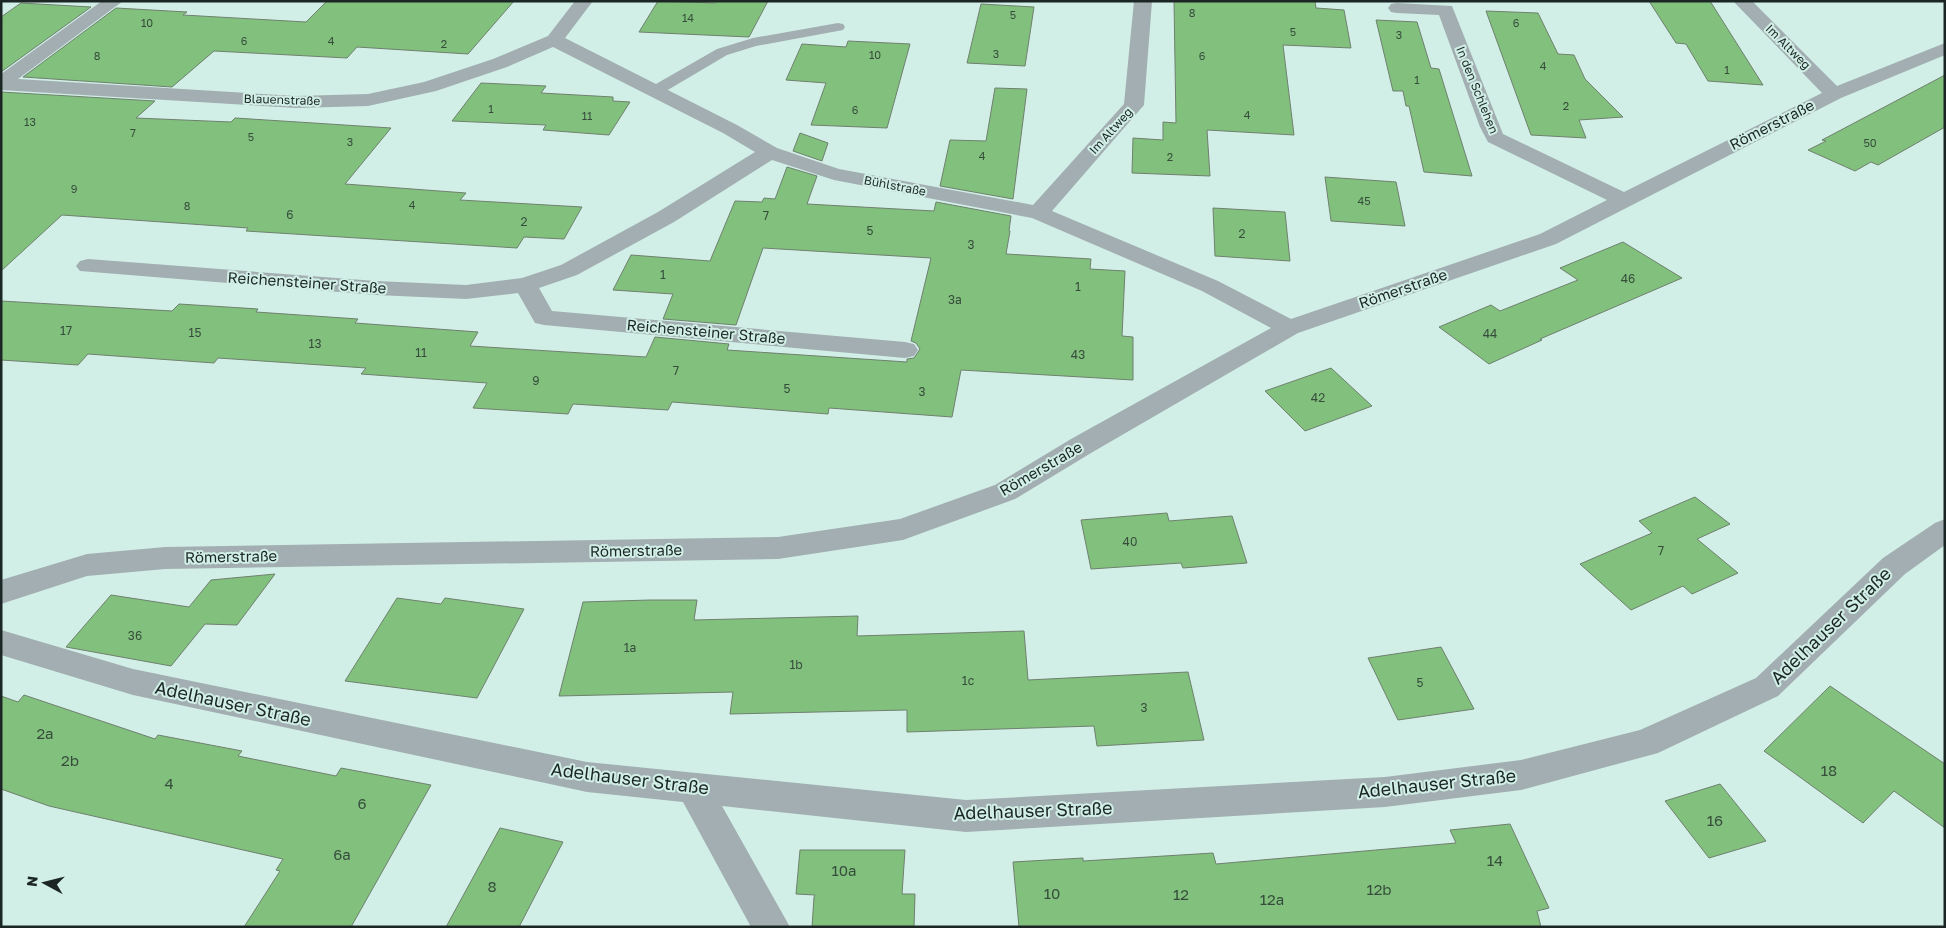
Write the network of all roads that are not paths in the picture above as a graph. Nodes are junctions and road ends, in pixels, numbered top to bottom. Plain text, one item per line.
1 (114, 1) edge
2 (584, 1) edge
3 (1143, 1) edge
4 (1753, 5) edge
5 (1397, 8) dead end
6 (838, 28) dead end
7 (554, 40) junction
8 (1945, 48) edge
9 (1, 83) edge
10 (655, 91) junction
11 (1834, 94) junction
12 (770, 152) junction
13 (1624, 200) junction
14 (1038, 213) junction
15 (88, 266) dead end
16 (525, 285) junction
17 (1289, 328) junction
18 (906, 350) dead end
19 (1945, 530) edge
20 (1, 592) edge
21 (1, 642) edge
22 (693, 788) junction
23 (771, 927) edge

1 - 9 street, Blauenstraße
2 - 7 street
3 - 14 street, Im Altweg
4 - 11 street, Im Altweg
5 - 13 street, In den Schlehen
6 - 10 lane
7 - 9 street, Blauenstraße
7 - 10 street, Bühlstraße
8 - 11 street, Römerstraße
10 - 12 street, Bühlstraße
11 - 13 street, Römerstraße
12 - 14 street, Bühlstraße
12 - 16 street, Reichensteiner Straße
13 - 17 street, Römerstraße
14 - 17 street, Bühlstraße
15 - 16 street, Reichensteiner Straße
16 - 18 street, Reichensteiner Straße
17 - 20 street, Römerstraße
19 - 22 street, Adelhauser Straße
21 - 22 street, Adelhauser Straße
22 - 23 street

